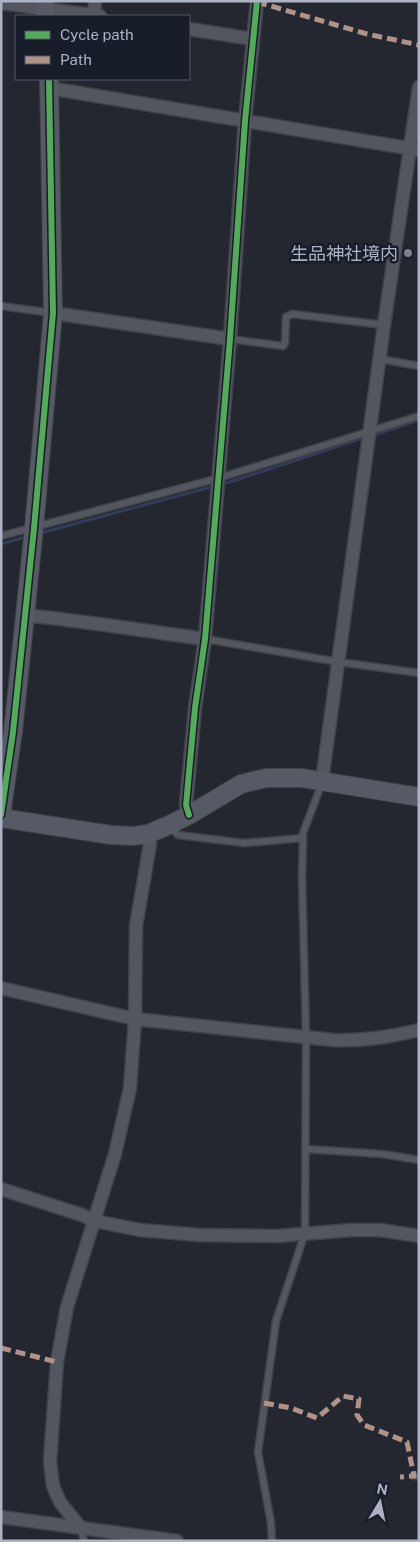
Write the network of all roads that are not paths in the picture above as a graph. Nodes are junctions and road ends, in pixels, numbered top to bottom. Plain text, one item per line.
1 (95, 1) edge
2 (257, 1) edge
3 (1, 2) edge
4 (45, 9) edge
5 (90, 15) edge
6 (97, 15) edge
7 (190, 29) edge
8 (254, 38) junction
9 (49, 83) edge
10 (419, 87) edge
11 (245, 121) junction
12 (414, 149) edge
13 (1, 306) edge
14 (53, 313) junction
15 (384, 325) junction
16 (230, 339) junction
17 (380, 360) junction
18 (419, 366) edge
19 (419, 416) edge
20 (370, 431) junction
21 (219, 478) junction
22 (34, 528) junction
23 (1, 536) edge
24 (24, 615) junction
25 (205, 639) junction
26 (339, 662) junction
27 (419, 673) edge
28 (322, 781) junction
29 (419, 797) edge
30 (189, 815) junction
31 (1, 817) edge
32 (169, 825) junction
33 (148, 834) junction
34 (303, 838) junction
35 (1, 988) edge
36 (135, 1019) junction
37 (419, 1030) edge
38 (306, 1036) junction
39 (305, 1149) junction
40 (419, 1160) edge
41 (1, 1188) edge
42 (95, 1221) junction
43 (305, 1233) junction
44 (419, 1236) edge
45 (1, 1517) edge
46 (80, 1527) junction
47 (84, 1541) edge
48 (176, 1541) edge
49 (272, 1541) edge

1 - 6 street
2 - 8 street
3 - 4 street
4 - 5 street
7 - 8 street
8 - 11 street
9 - 11 street
9 - 14 street
10 - 12 street
11 - 12 street
11 - 16 street
12 - 15 street
13 - 14 lane
14 - 16 street
14 - 22 street
15 - 16 lane
15 - 17 street
16 - 21 street
17 - 18 lane
17 - 20 street
19 - 20 lane
20 - 21 lane
20 - 26 street
21 - 22 lane
21 - 25 street
22 - 23 lane
22 - 24 street
24 - 25 street
24 - 31 street
25 - 26 lane
25 - 30 street
26 - 27 lane
26 - 28 street
28 - 29 street
28 - 30 street
28 - 34 lane
30 - 32 street
31 - 33 street
32 - 33 street
32 - 34 lane
33 - 36 street
34 - 38 lane
35 - 36 street
36 - 38 street
36 - 42 street
37 - 38 street
38 - 39 lane
39 - 40 lane
39 - 43 lane
41 - 42 street
42 - 43 street
42 - 46 street
43 - 44 street
43 - 49 lane
45 - 46 street
46 - 47 lane
46 - 48 street

